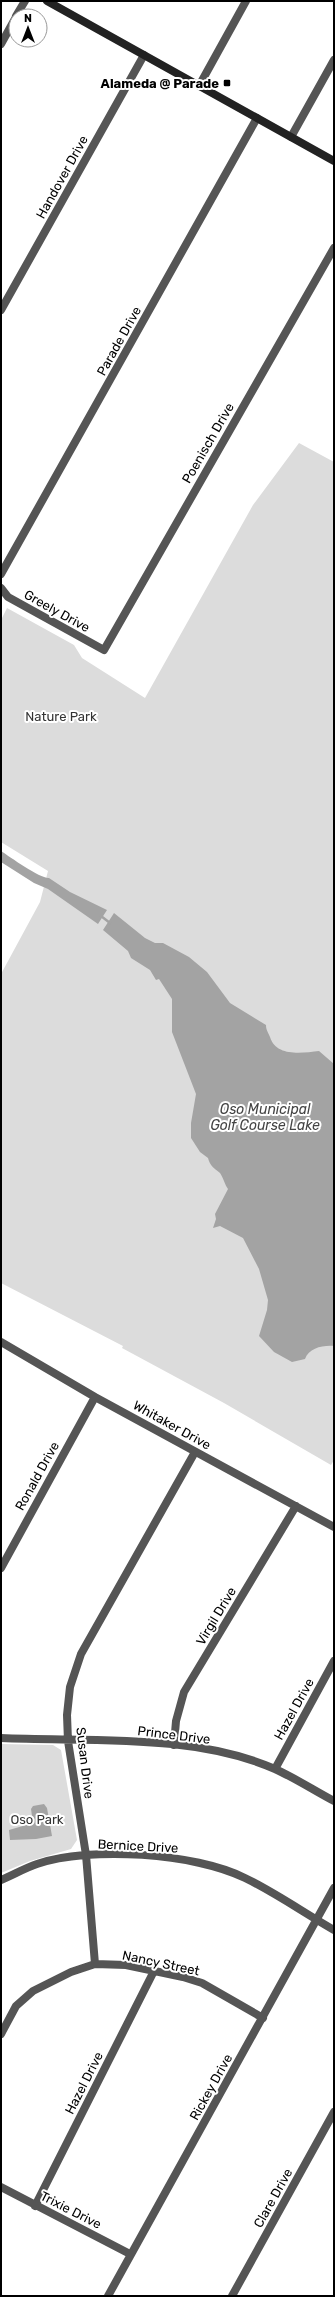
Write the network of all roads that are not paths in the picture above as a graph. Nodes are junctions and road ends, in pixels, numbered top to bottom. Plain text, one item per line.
1 (47, 1) edge
2 (246, 1) edge
3 (8, 31) edge
4 (1, 44) edge
5 (144, 55) junction
6 (334, 60) edge
7 (199, 86) junction
8 (257, 118) junction
9 (291, 137) junction
10 (334, 161) edge
11 (334, 248) edge
12 (1, 310) edge
13 (1, 574) edge
14 (1, 588) edge
15 (104, 650) joint
16 (1, 1343) edge
17 (95, 1397) junction
18 (195, 1452) junction
19 (296, 1506) junction
20 (334, 1526) edge
21 (1, 1568) edge
22 (334, 1661) edge
23 (1, 1738) edge
24 (68, 1741) junction
25 (174, 1745) junction
26 (275, 1769) junction
27 (334, 1801) edge
28 (86, 1855) junction
29 (1, 1880) edge
30 (334, 1888) edge
31 (316, 1920) junction
32 (334, 1930) edge
33 (95, 1964) junction
34 (154, 1971) junction
35 (264, 2018) junction
36 (1, 2034) edge
37 (334, 2112) edge
38 (1, 2187) edge
39 (35, 2206) junction
40 (130, 2254) junction
41 (108, 2296) edge
42 (232, 2296) edge

1 - 5 main road
2 - 7 street
3 - 4 street
5 - 7 main road
5 - 12 street, Handover Drive
6 - 9 street
7 - 8 main road
8 - 9 main road
8 - 13 street, Parade Drive
9 - 10 main road
11 - 15 street, Poenisch Drive
14 - 15 street, Greely Drive
16 - 17 street, Whitaker Drive
17 - 18 street, Whitaker Drive
17 - 21 street, Ronald Drive
18 - 19 street, Whitaker Drive
18 - 24 street, Susan Drive
19 - 20 street, Whitaker Drive
19 - 25 street, Virgil Drive
22 - 26 street, Hazel Drive
23 - 24 street, Prince Drive
24 - 25 street, Prince Drive
24 - 28 street, Susan Drive
25 - 26 street, Prince Drive
26 - 27 street, Prince Drive
28 - 29 street, Bernice Drive
28 - 31 street, Bernice Drive
28 - 33 street, Susan Drive
30 - 31 street, Rickey Drive
31 - 32 street, Bernice Drive
31 - 35 street, Rickey Drive
33 - 34 street, Nancy Street
33 - 36 street, Nancy Street
34 - 35 street, Nancy Street
34 - 39 street, Hazel Drive
35 - 40 street, Rickey Drive
37 - 42 street, Clare Drive
38 - 39 street, Trixie Drive
39 - 40 street, Trixie Drive
40 - 41 street, Rickey Drive

